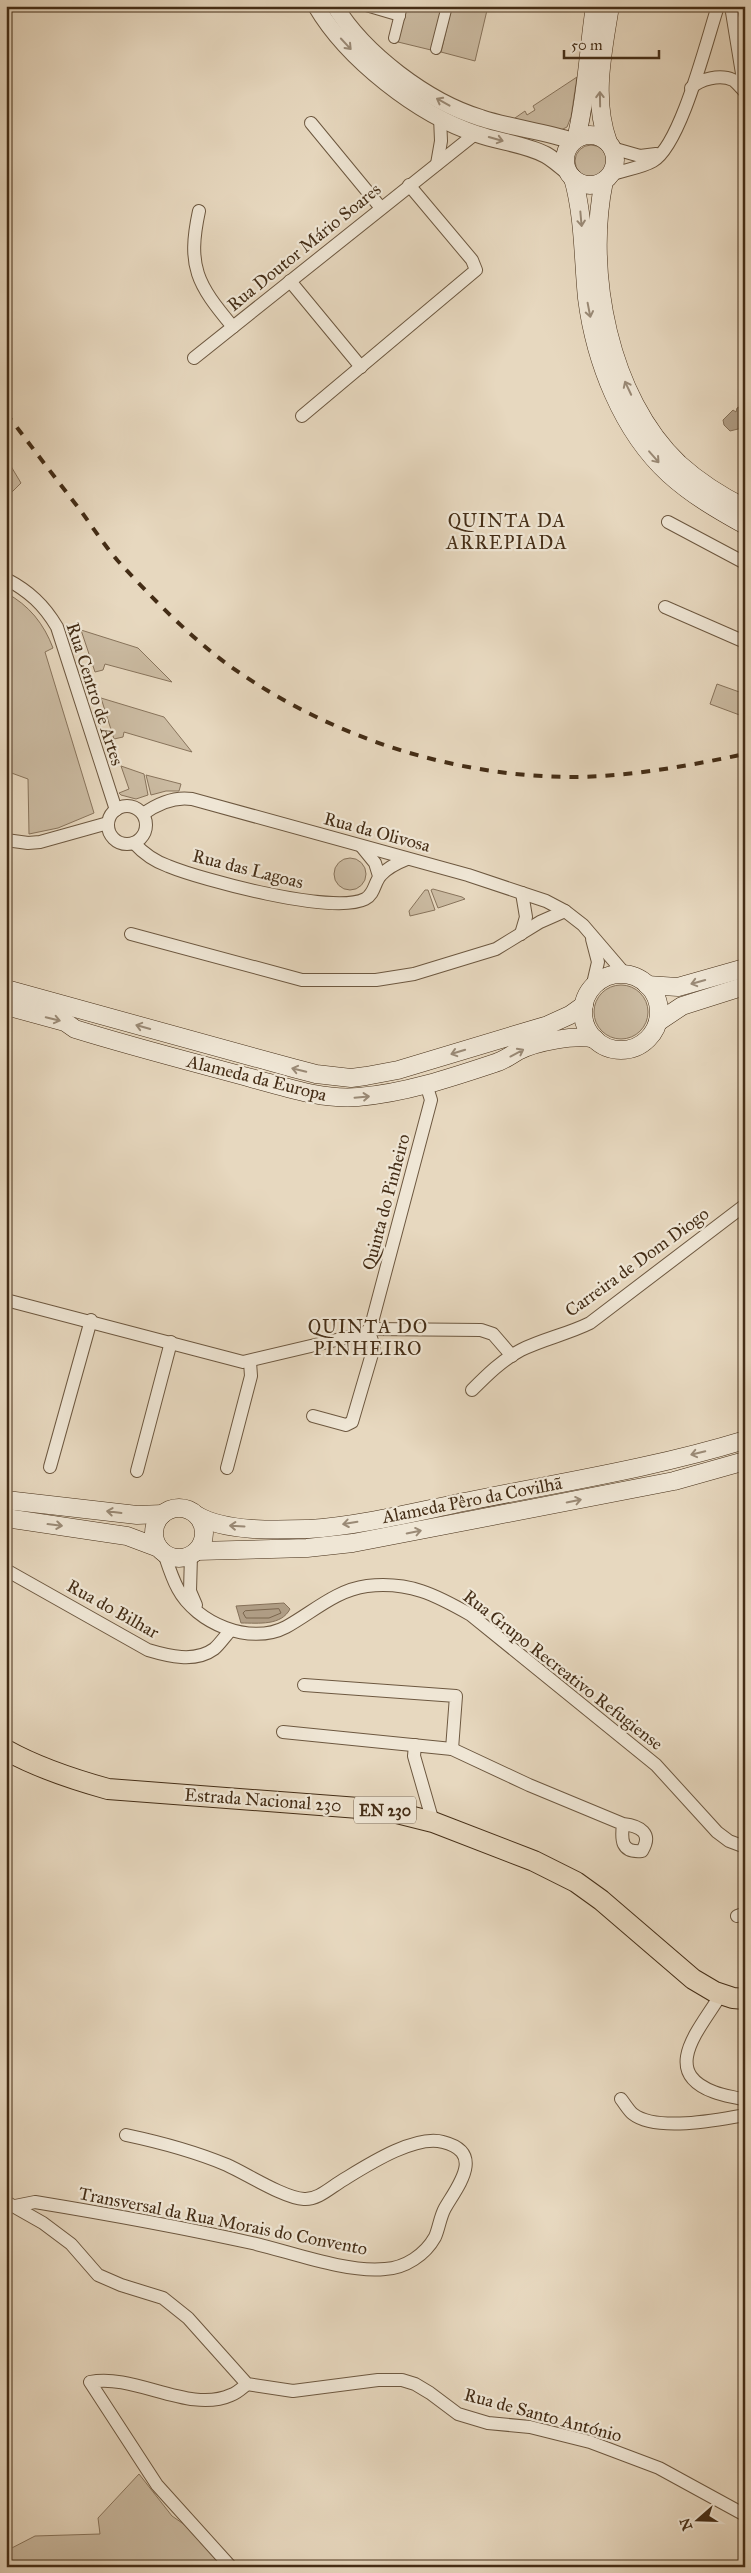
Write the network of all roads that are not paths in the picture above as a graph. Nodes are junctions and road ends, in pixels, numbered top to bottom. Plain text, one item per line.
1 (316, 6) edge
2 (335, 6) edge
3 (366, 6) edge
4 (446, 6) edge
5 (595, 6) edge
6 (610, 6) edge
7 (718, 6) edge
8 (731, 6) edge
9 (401, 11) edge
10 (394, 38) dead end
11 (436, 49) dead end
12 (691, 88) junction
13 (745, 92) edge
14 (440, 117) junction
15 (311, 123) dead end
16 (475, 134) junction
17 (575, 140) junction
18 (610, 145) junction
19 (663, 152) junction
20 (436, 164) junction
21 (570, 174) junction
22 (607, 178) junction
23 (409, 186) junction
24 (381, 208) junction
25 (199, 211) dead end
26 (290, 281) junction
27 (233, 327) junction
28 (194, 358) dead end
29 (361, 367) junction
30 (302, 416) dead end
31 (745, 508) edge
32 (668, 522) dead end
33 (745, 525) edge
34 (745, 563) edge
35 (6, 579) edge
36 (665, 607) dead end
37 (745, 642) edge
38 (116, 810) junction
39 (143, 814) junction
40 (108, 823) junction
41 (6, 840) edge
42 (134, 843) junction
43 (361, 846) junction
44 (406, 859) junction
45 (379, 876) junction
46 (522, 893) junction
47 (565, 910) junction
48 (131, 934) dead end
49 (521, 934) junction
50 (592, 937) junction
51 (745, 968) edge
52 (625, 974) junction
53 (647, 985) junction
54 (745, 986) edge
55 (592, 988) junction
56 (6, 989) edge
57 (584, 1004) junction
58 (6, 1006) edge
59 (658, 1022) junction
60 (595, 1039) junction
61 (426, 1084) junction
62 (745, 1205) edge
63 (6, 1300) edge
64 (91, 1320) junction
65 (369, 1330) junction
66 (171, 1342) junction
67 (512, 1356) junction
68 (250, 1362) junction
69 (472, 1390) dead end
70 (313, 1416) dead end
71 (745, 1440) edge
72 (745, 1461) edge
73 (50, 1467) dead end
74 (227, 1468) dead end
75 (137, 1470) dead end
76 (6, 1500) edge
77 (163, 1514) junction
78 (198, 1516) junction
79 (6, 1518) edge
80 (162, 1550) junction
81 (194, 1553) junction
82 (6, 1570) edge
83 (198, 1610) junction
84 (230, 1631) junction
85 (304, 1684) dead end
86 (283, 1732) dead end
87 (415, 1745) junction
88 (452, 1749) junction
89 (6, 1750) edge
90 (433, 1822) junction
91 (623, 1824) dead end
92 (745, 1847) edge
93 (720, 1994) junction
94 (745, 1999) edge
95 (621, 2099) dead end
96 (745, 2100) edge
97 (745, 2115) edge
98 (126, 2135) dead end
99 (11, 2204) edge
100 (248, 2384) junction
101 (745, 2515) edge
102 (231, 2567) edge

1 -> 14 street
17 -> 2 street
3 - 9 street
4 - 11 street
5 - 17 main road
18 -> 6 main road
7 - 12 street
8 - 13 street
9 - 10 street
12 - 13 street
12 - 19 street
14 - 16 street
14 - 20 street
15 - 24 street
16 - 20 street, Rua Doutor Mário Soares
16 -> 21 street
17 - 18 main road
17 - 21 main road
18 - 19 street
18 - 22 main road
19 - 22 street
20 - 23 street, Rua Doutor Mário Soares
21 - 22 main road
21 -> 33 main road
31 -> 22 main road
23 - 24 street, Rua Doutor Mário Soares
23 - 29 street
24 - 26 street, Rua Doutor Mário Soares
25 - 27 street
26 - 27 street, Rua Doutor Mário Soares
26 - 29 street
27 - 28 street, Rua Doutor Mário Soares
29 - 30 street
32 - 34 street
35 - 38 street, Rua Centro de Artes
36 - 37 street
38 - 39 street
38 - 40 street
39 - 42 street
39 - 43 street, Rua da Olivosa
40 - 41 street
40 - 42 street
42 - 45 street, Rua das Lagoas
43 - 44 street, Rua da Olivosa
43 - 45 street
44 - 45 street, Rua das Lagoas
44 - 46 street, Rua da Olivosa
46 - 47 street, Rua da Olivosa
46 - 49 street
47 - 49 street
47 - 50 street, Rua da Olivosa
48 - 49 street
50 - 52 street, Rua da Olivosa
50 - 55 street, Rua da Olivosa
51 -> 53 main road
52 - 53 main road
52 - 55 main road
53 - 59 main road
54 - 59 main road, Alameda da Europa
55 - 57 main road, Alameda da Europa
57 -> 56 main road, Alameda da Europa
57 - 60 main road
58 -> 61 main road, Alameda da Europa
59 - 60 main road, Alameda da Europa
61 -> 60 main road, Alameda da Europa
61 - 65 street, Quinta do Pinheiro
62 - 67 street, Carreira de Dom Diogo
63 - 64 street
64 - 66 street
64 - 73 street
65 - 67 street
65 - 68 street
65 - 70 street, Quinta do Pinheiro
66 - 68 street
66 - 75 street
67 - 69 street, Carreira de Dom Diogo
68 - 74 street
71 -> 78 main road, Alameda Pêro da Covilhã
81 -> 72 main road, Alameda Pêro da Covilhã
77 -> 76 main road, Alameda Pêro da Covilhã
77 - 78 main road, Alameda Pêro da Covilhã
77 - 80 main road
78 - 81 main road
79 -> 80 main road, Alameda Pêro da Covilhã
80 - 81 main road, Alameda Pêro da Covilhã
80 - 83 street, Rua Grupo Recreativo Refugiense
81 - 83 street
82 - 84 street, Rua do Bilhar
83 - 84 street, Rua Grupo Recreativo Refugiense
84 - 92 street, Rua Grupo Recreativo Refugiense
85 - 88 street
86 - 87 street
87 - 88 street
87 - 90 street
88 - 91 street
89 - 90 main road, Estrada Nacional 230 / EN 230
90 - 93 main road, Estrada Nacional 230 / EN 230
93 - 94 main road, Estrada Nacional 230 / EN 230
93 - 96 street
95 - 97 street
98 - 99 street, Transversal da Rua Morais do Convento
99 - 100 street
100 - 101 street, Rua de Santo António
100 - 102 street

